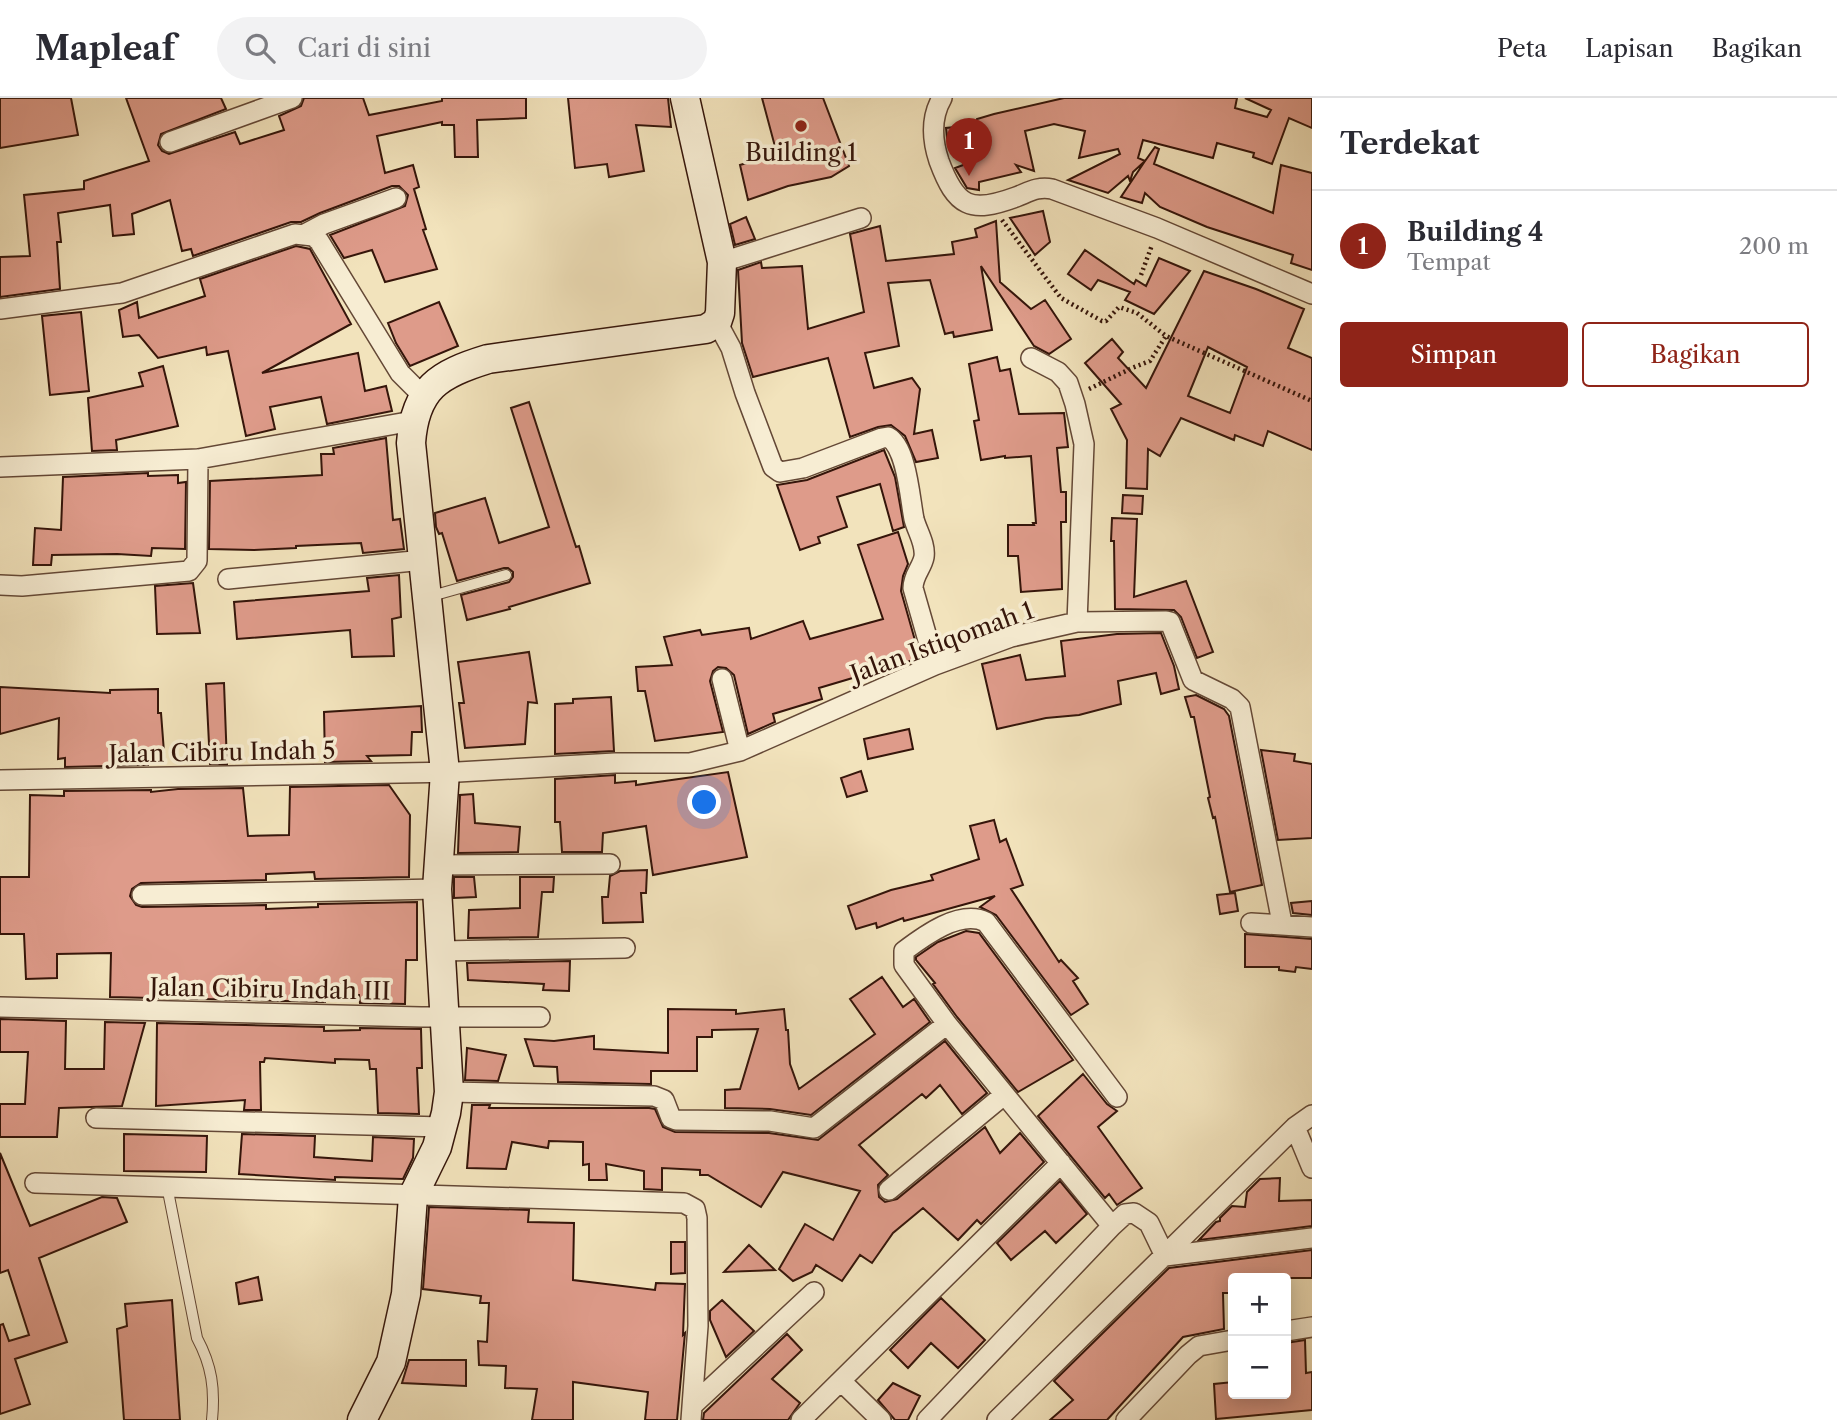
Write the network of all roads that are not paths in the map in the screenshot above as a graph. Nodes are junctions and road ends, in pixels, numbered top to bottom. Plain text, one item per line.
1 (292, 98) edge
2 (685, 98) edge
3 (942, 98) edge
4 (170, 142) dead end
5 (396, 198) dead end
6 (860, 218) dead end
7 (306, 234) junction
8 (722, 262) junction
9 (1312, 294) edge
10 (0, 309) edge
11 (718, 322) junction
12 (1031, 358) dead end
13 (418, 408) junction
14 (198, 459) junction
15 (0, 467) edge
16 (424, 560) junction
17 (506, 575) dead end
18 (228, 579) dead end
19 (0, 586) edge
20 (428, 597) junction
21 (1077, 622) junction
22 (934, 666) junction
23 (722, 678) dead end
24 (740, 751) junction
25 (445, 772) junction
26 (0, 780) edge
27 (610, 864) dead end
28 (438, 877) junction
29 (142, 895) dead end
30 (1251, 923) dead end
31 (1282, 923) junction
32 (1312, 928) edge
33 (625, 948) dead end
34 (440, 951) junction
35 (0, 1007) edge
36 (444, 1017) junction
37 (540, 1017) dead end
38 (947, 1024) junction
39 (449, 1091) junction
40 (1004, 1095) junction
41 (1117, 1097) dead end
42 (1312, 1115) edge
43 (96, 1118) dead end
44 (442, 1127) junction
45 (1295, 1127) junction
46 (1061, 1163) junction
47 (1312, 1168) edge
48 (35, 1182) dead end
49 (167, 1186) junction
50 (888, 1190) dead end
51 (413, 1196) junction
52 (1112, 1226) junction
53 (1312, 1238) edge
54 (1165, 1256) junction
55 (814, 1292) dead end
56 (1312, 1327) edge
57 (1291, 1330) edge
58 (1228, 1341) edge
59 (841, 1381) junction
60 (692, 1412) edge
61 (212, 1420) edge
62 (362, 1420) edge
63 (801, 1420) edge
64 (881, 1420) edge
65 (927, 1420) edge
66 (997, 1420) edge
67 (1126, 1420) edge

1 - 4 street
2 - 8 street
3 - 9 street
5 - 7 street
6 - 8 street
7 - 10 street
7 - 13 street
8 - 11 street
11 - 13 street
11 - 22 street
12 - 21 street
13 - 14 street
13 - 16 street
14 - 15 street
14 - 19 street
16 - 18 street
16 - 20 street
17 - 20 lane
20 - 25 street
21 - 22 street, Jalan Istiqomah 1
21 - 31 street, Jalan Istiqomah 1
22 - 24 street, Jalan Istiqomah 1
23 - 24 street
24 - 25 street, Jalan Istiqomah 1
25 - 26 street, Jalan Cibiru Indah 5
25 - 28 street
27 - 28 street
28 - 29 street
28 - 34 street
30 - 31 street
31 - 32 street
33 - 34 street
34 - 36 street
35 - 36 street, Jalan Cibiru Indah III
36 - 37 street, Jalan Cibiru Indah III
36 - 39 street
38 - 39 street
38 - 40 street
38 - 41 street
39 - 44 street
40 - 46 street
40 - 50 street
42 - 45 street
43 - 44 street
44 - 51 street
45 - 47 street
45 - 54 street
46 - 52 street
46 - 59 street
48 - 49 street
49 - 51 street
49 - 61 lane
51 - 60 street
51 - 62 street
52 - 54 street
52 - 65 street
53 - 54 street
54 - 66 street
55 - 60 street
56 - 57 street
58 - 67 street
59 - 63 street
59 - 64 street

